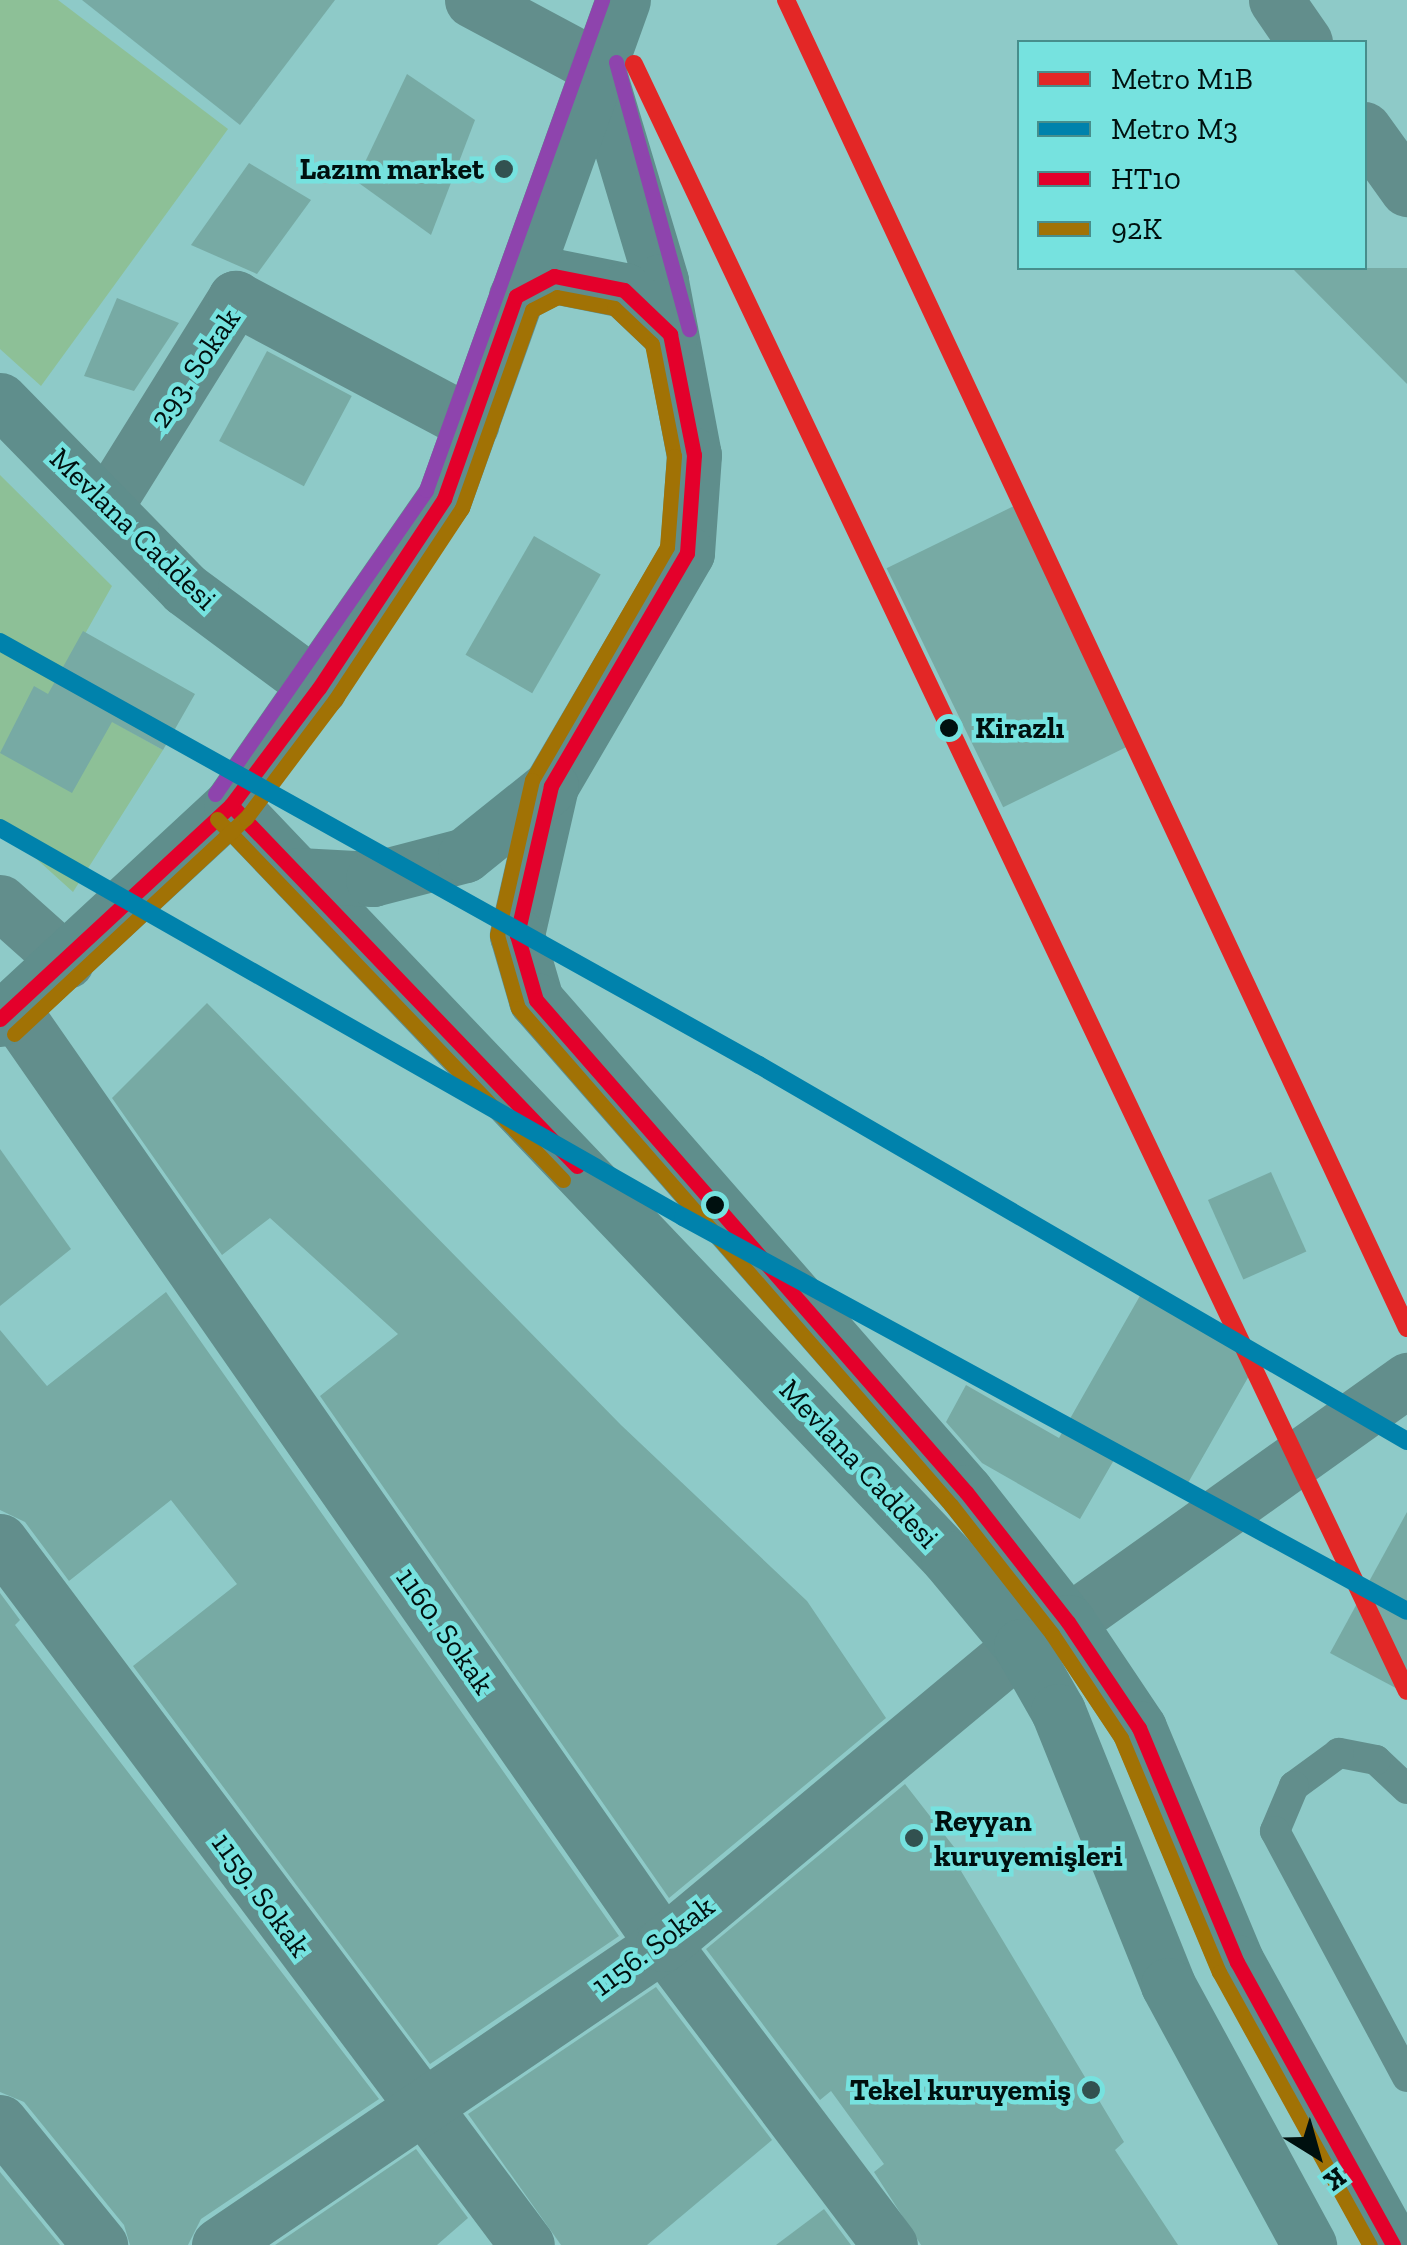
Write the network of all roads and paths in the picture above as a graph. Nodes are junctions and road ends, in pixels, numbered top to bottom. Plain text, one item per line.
1 (472, 0) edge
2 (623, 0) edge
3 (1276, 0) edge
4 (1305, 40) edge
5 (596, 67) junction
6 (516, 296) junction
7 (670, 334) junction
8 (0, 400) edge
9 (472, 424) junction
10 (107, 504) junction
11 (319, 688) junction
12 (551, 786) junction
13 (231, 806) junction
14 (298, 875) junction
15 (0, 902) edge
16 (66, 961) junction
17 (6, 1014) edge
18 (1407, 1380) edge
19 (0, 1541) edge
20 (1044, 1634) junction
21 (1407, 1789) edge
22 (663, 1944) junction
23 (1407, 2076) edge
24 (420, 2111) junction
25 (0, 2122) edge
26 (100, 2245) edge
27 (219, 2245) edge
28 (528, 2245) edge
29 (890, 2245) edge
30 (1308, 2245) edge
31 (1394, 2245) edge

1 - 5 street
2 - 5 main road
3 - 4 street
5 - 6 main road
5 - 7 main road, Mevlana Caddesi
6 - 7 main road
6 - 9 main road
7 - 12 main road, Mevlana Caddesi
8 - 10 main road, Mevlana Caddesi
9 - 10 street, 293. Sokak
9 - 11 main road
10 - 11 main road, Mevlana Caddesi
11 - 13 main road
12 - 14 main road
12 - 20 main road, Mevlana Caddesi
13 - 14 main road, Mevlana Caddesi
13 - 16 main road
14 - 20 main road, Mevlana Caddesi
15 - 16 street
16 - 17 main road
17 - 22 street, 1160. Sokak
18 - 20 street, 1156. Sokak
19 - 24 street, 1159. Sokak
20 - 22 street, 1156. Sokak
20 - 30 main road, Mevlana Caddesi
20 - 31 main road, Mevlana Caddesi
21 - 23 lane
22 - 24 street, 1156. Sokak
22 - 29 street, 1160. Sokak
24 - 27 street, 1156. Sokak
24 - 28 street, 1159. Sokak
25 - 26 street

